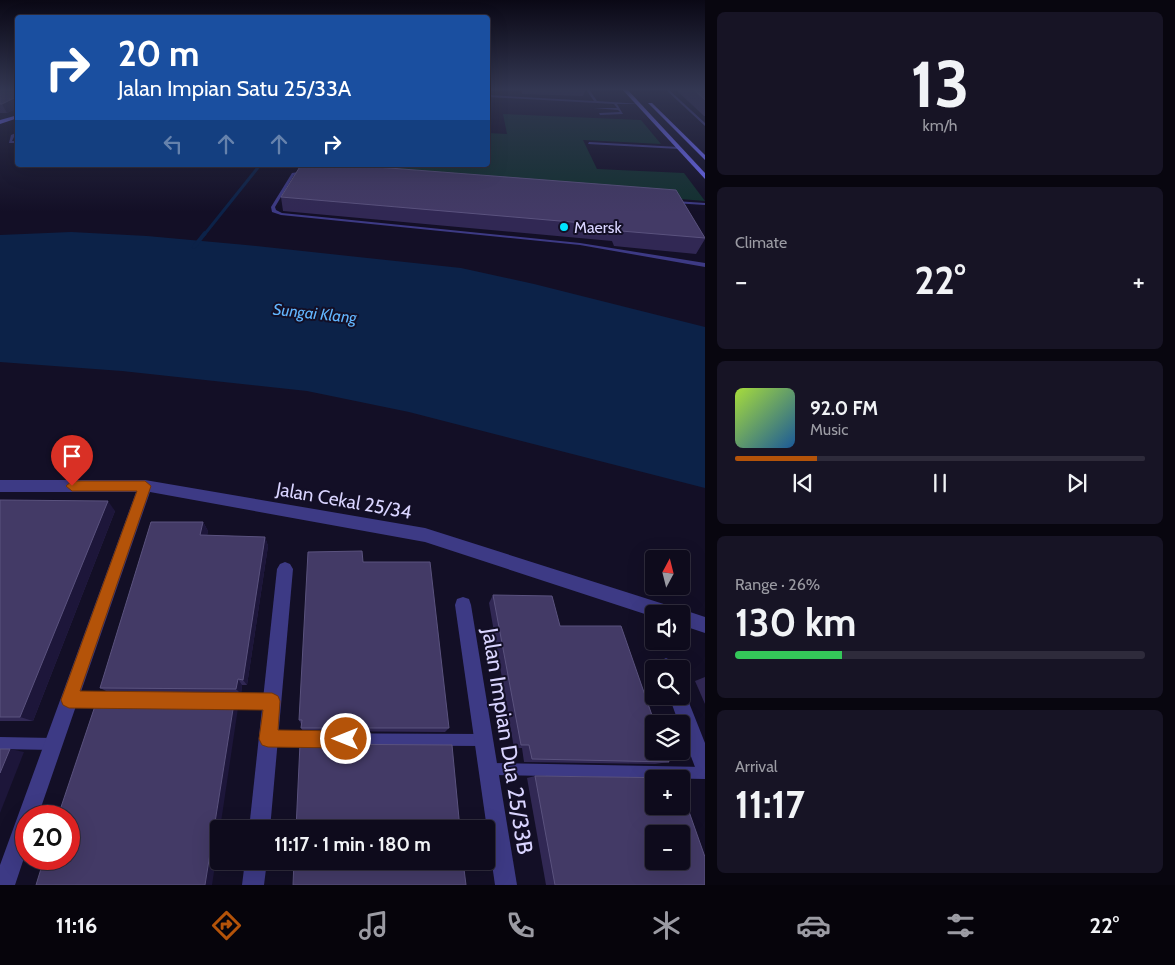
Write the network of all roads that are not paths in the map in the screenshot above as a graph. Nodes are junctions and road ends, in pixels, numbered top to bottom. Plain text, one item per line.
1 (662, 129) edge
2 (675, 129) edge
3 (15, 134) edge
4 (15, 142) edge
5 (589, 143) dead end
6 (679, 148) junction
7 (705, 158) edge
8 (307, 172) edge
9 (705, 177) edge
10 (670, 202) edge
11 (680, 202) junction
12 (705, 204) edge
13 (685, 210) edge
14 (705, 265) edge
15 (0, 486) edge
16 (145, 486) junction
17 (285, 569) dead end
18 (462, 605) dead end
19 (645, 606) edge
20 (690, 620) edge
21 (705, 625) edge
22 (69, 700) junction
23 (272, 701) junction
24 (681, 705) edge
25 (268, 739) junction
26 (484, 740) junction
27 (0, 744) edge
28 (54, 744) junction
29 (705, 768) edge
30 (488, 769) junction
31 (705, 773) edge
32 (32, 805) edge
33 (260, 820) edge
34 (15, 854) edge
35 (255, 870) edge
36 (4, 885) edge
37 (254, 885) edge
38 (506, 885) edge

1 - 6 main road
2 - 7 main road
3 - 4 lane
5 - 6 lane
6 - 9 main road
8 - 14 lane
10 - 11 lane
11 - 12 lane
11 - 13 lane
15 - 16 street, Jalan Cekal 25/34
16 - 19 street, Jalan Cekal 25/34
16 - 22 street
17 - 23 street
18 - 26 street, Jalan Impian Dua 25/33B
20 - 21 street
22 - 23 lane
22 - 28 street
23 - 25 street
24 - 29 street
25 - 26 lane
25 - 33 street
26 - 30 street, Jalan Impian Dua 25/33B
27 - 28 lane
28 - 32 street
30 - 31 lane
30 - 38 street, Jalan Impian Dua 25/33B
34 - 36 street
35 - 37 street

